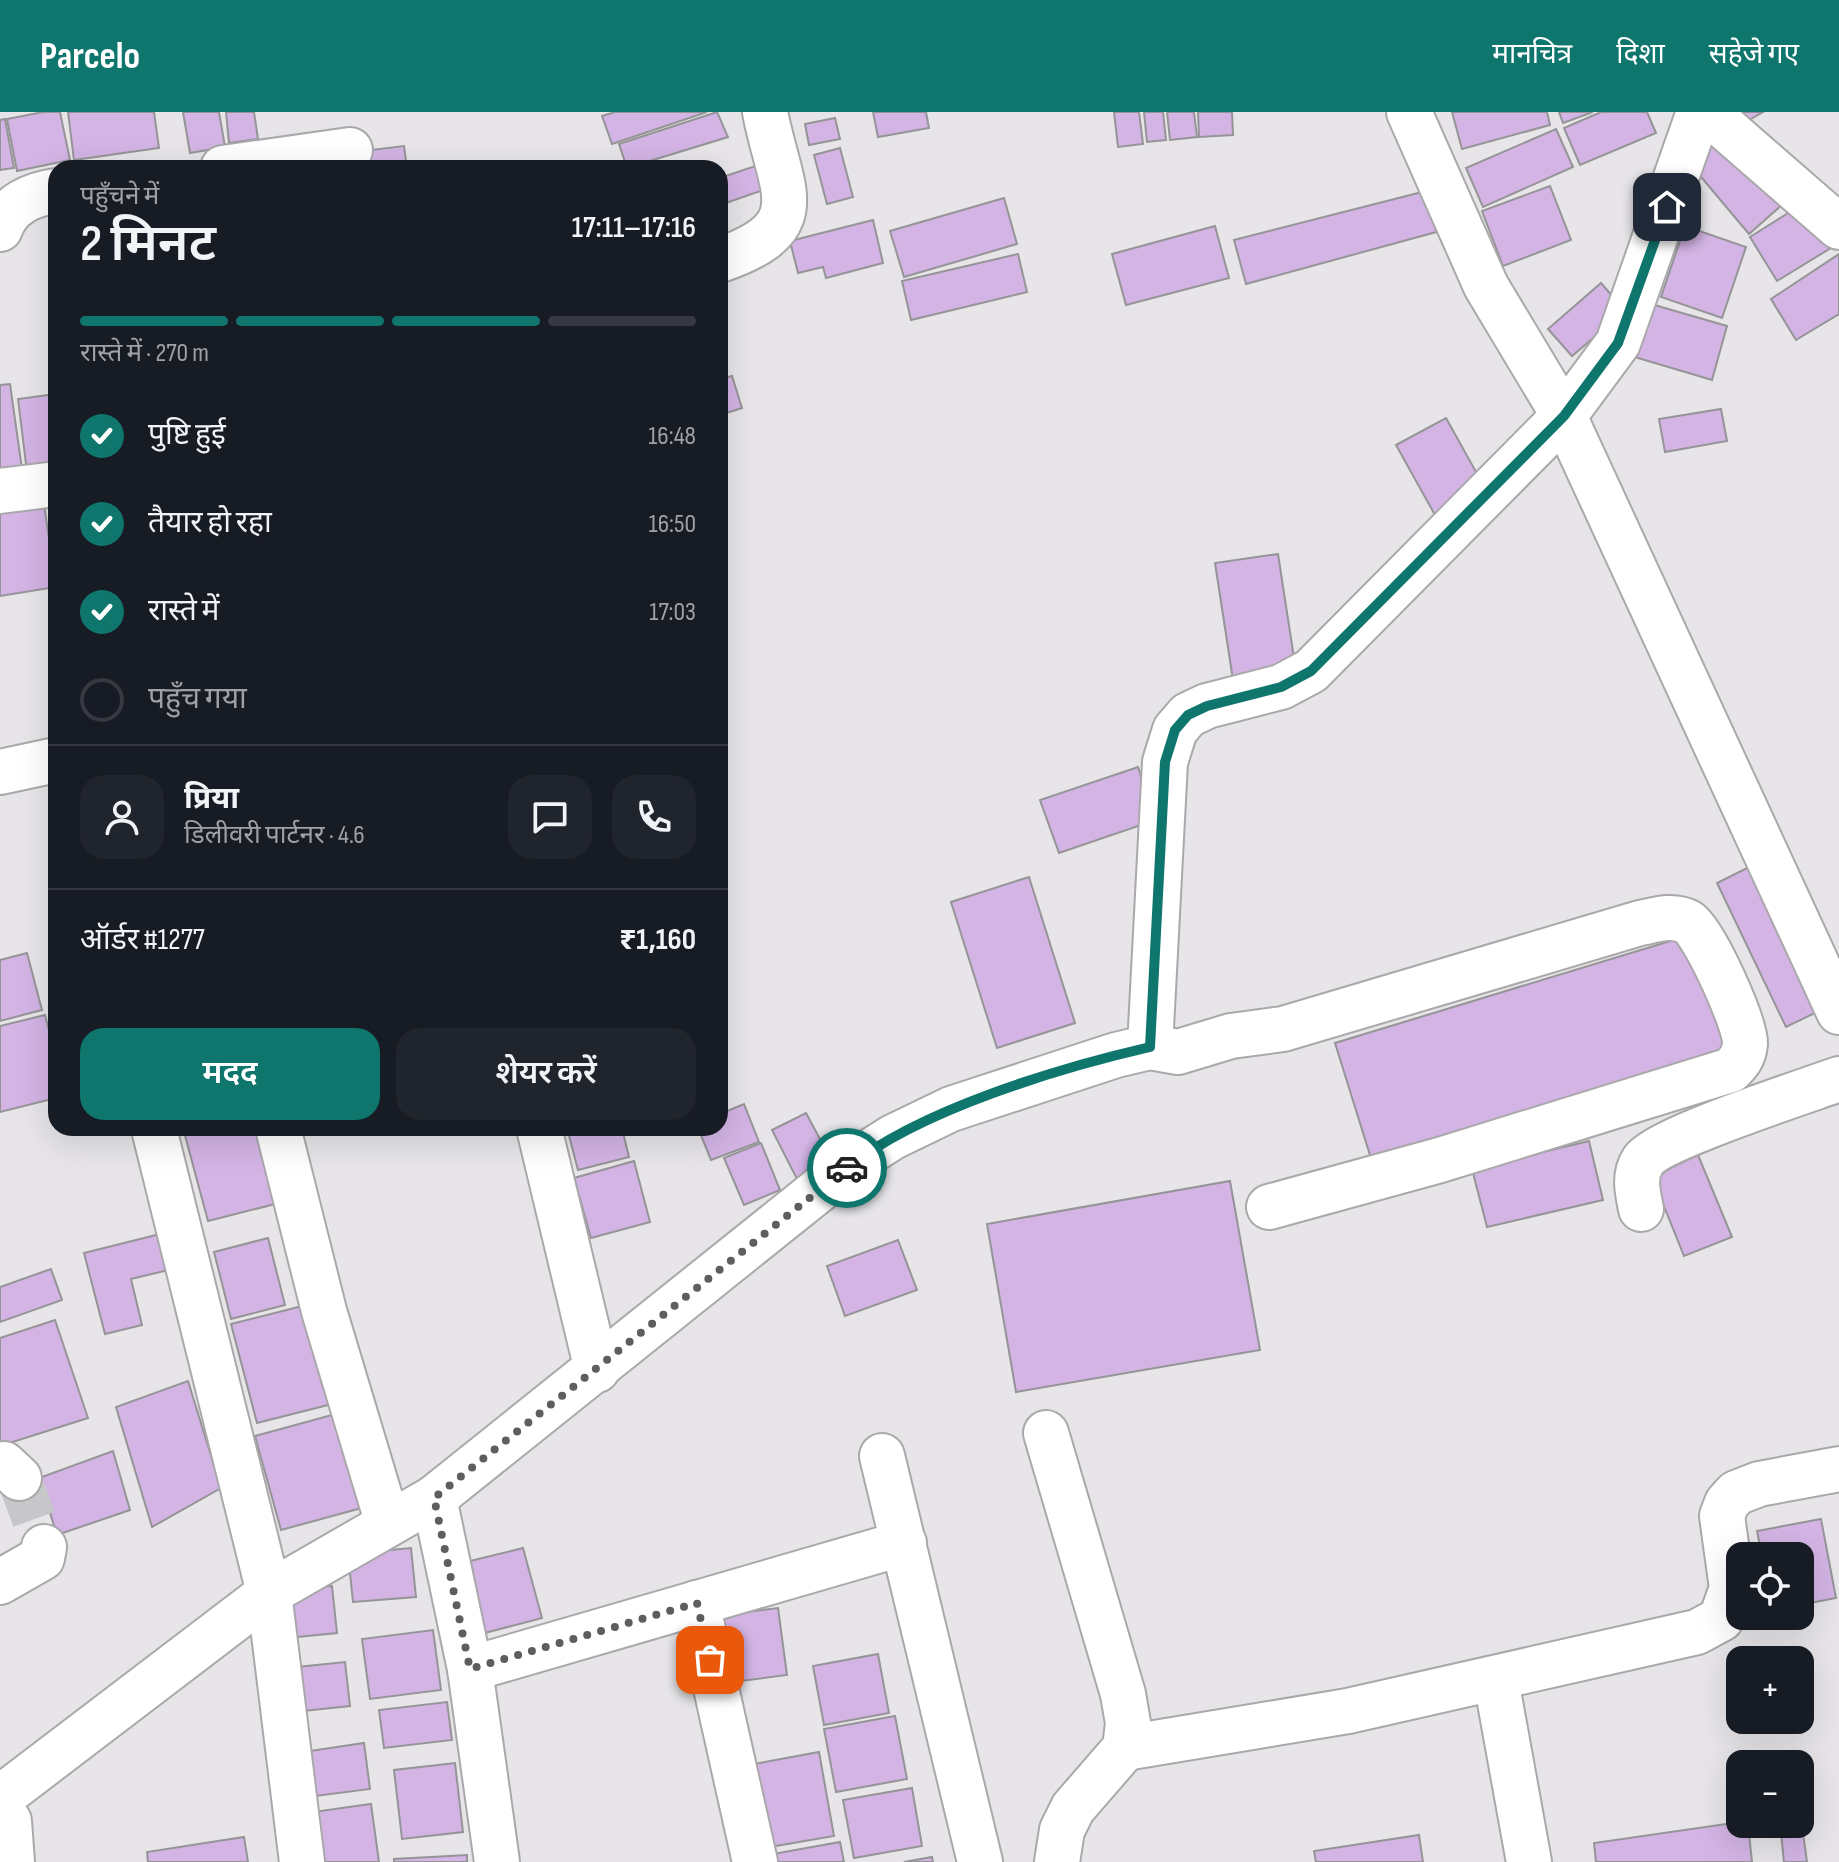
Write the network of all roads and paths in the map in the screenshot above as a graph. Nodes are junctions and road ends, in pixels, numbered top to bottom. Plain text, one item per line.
1 (765, 112) edge
2 (1409, 112) edge
3 (1699, 112) edge
4 (1707, 112) edge
5 (350, 150) dead end
6 (279, 160) edge
7 (48, 193) edge
8 (1839, 227) edge
9 (0, 229) edge
10 (728, 257) edge
11 (1564, 416) junction
12 (48, 485) edge
13 (0, 491) edge
14 (48, 762) edge
15 (0, 772) edge
16 (1839, 1012) edge
17 (1150, 1047) junction
18 (1839, 1079) edge
19 (156, 1136) edge
20 (280, 1136) edge
21 (541, 1136) edge
22 (1269, 1207) dead end
23 (1641, 1209) dead end
24 (597, 1370) junction
25 (1046, 1433) dead end
26 (882, 1456) dead end
27 (1839, 1469) edge
28 (434, 1498) junction
29 (388, 1524) junction
30 (904, 1543) junction
31 (44, 1547) dead end
32 (0, 1582) edge
33 (269, 1593) junction
34 (697, 1603) junction
35 (470, 1669) junction
36 (1496, 1680) junction
37 (1125, 1748) junction
38 (7, 1827) edge
39 (302, 1862) edge
40 (497, 1862) edge
41 (755, 1862) edge
42 (980, 1862) edge
43 (1057, 1862) edge
44 (1529, 1862) edge

1 - 10 street
2 - 11 street
3 - 11 street
4 - 8 street
5 - 6 street
7 - 9 street
11 - 16 street
11 - 17 street
12 - 13 street
14 - 15 street
17 - 22 street
17 - 24 street
18 - 23 street
19 - 33 street
20 - 29 street
21 - 24 street
24 - 28 street
25 - 37 street
26 - 30 street
27 - 36 street
28 - 29 street
28 - 35 street
29 - 33 street
30 - 34 street
30 - 42 street
31 - 32 street
33 - 38 street
33 - 39 street
34 - 35 street
34 - 41 street
35 - 40 street
36 - 37 street
36 - 44 street
37 - 43 street

